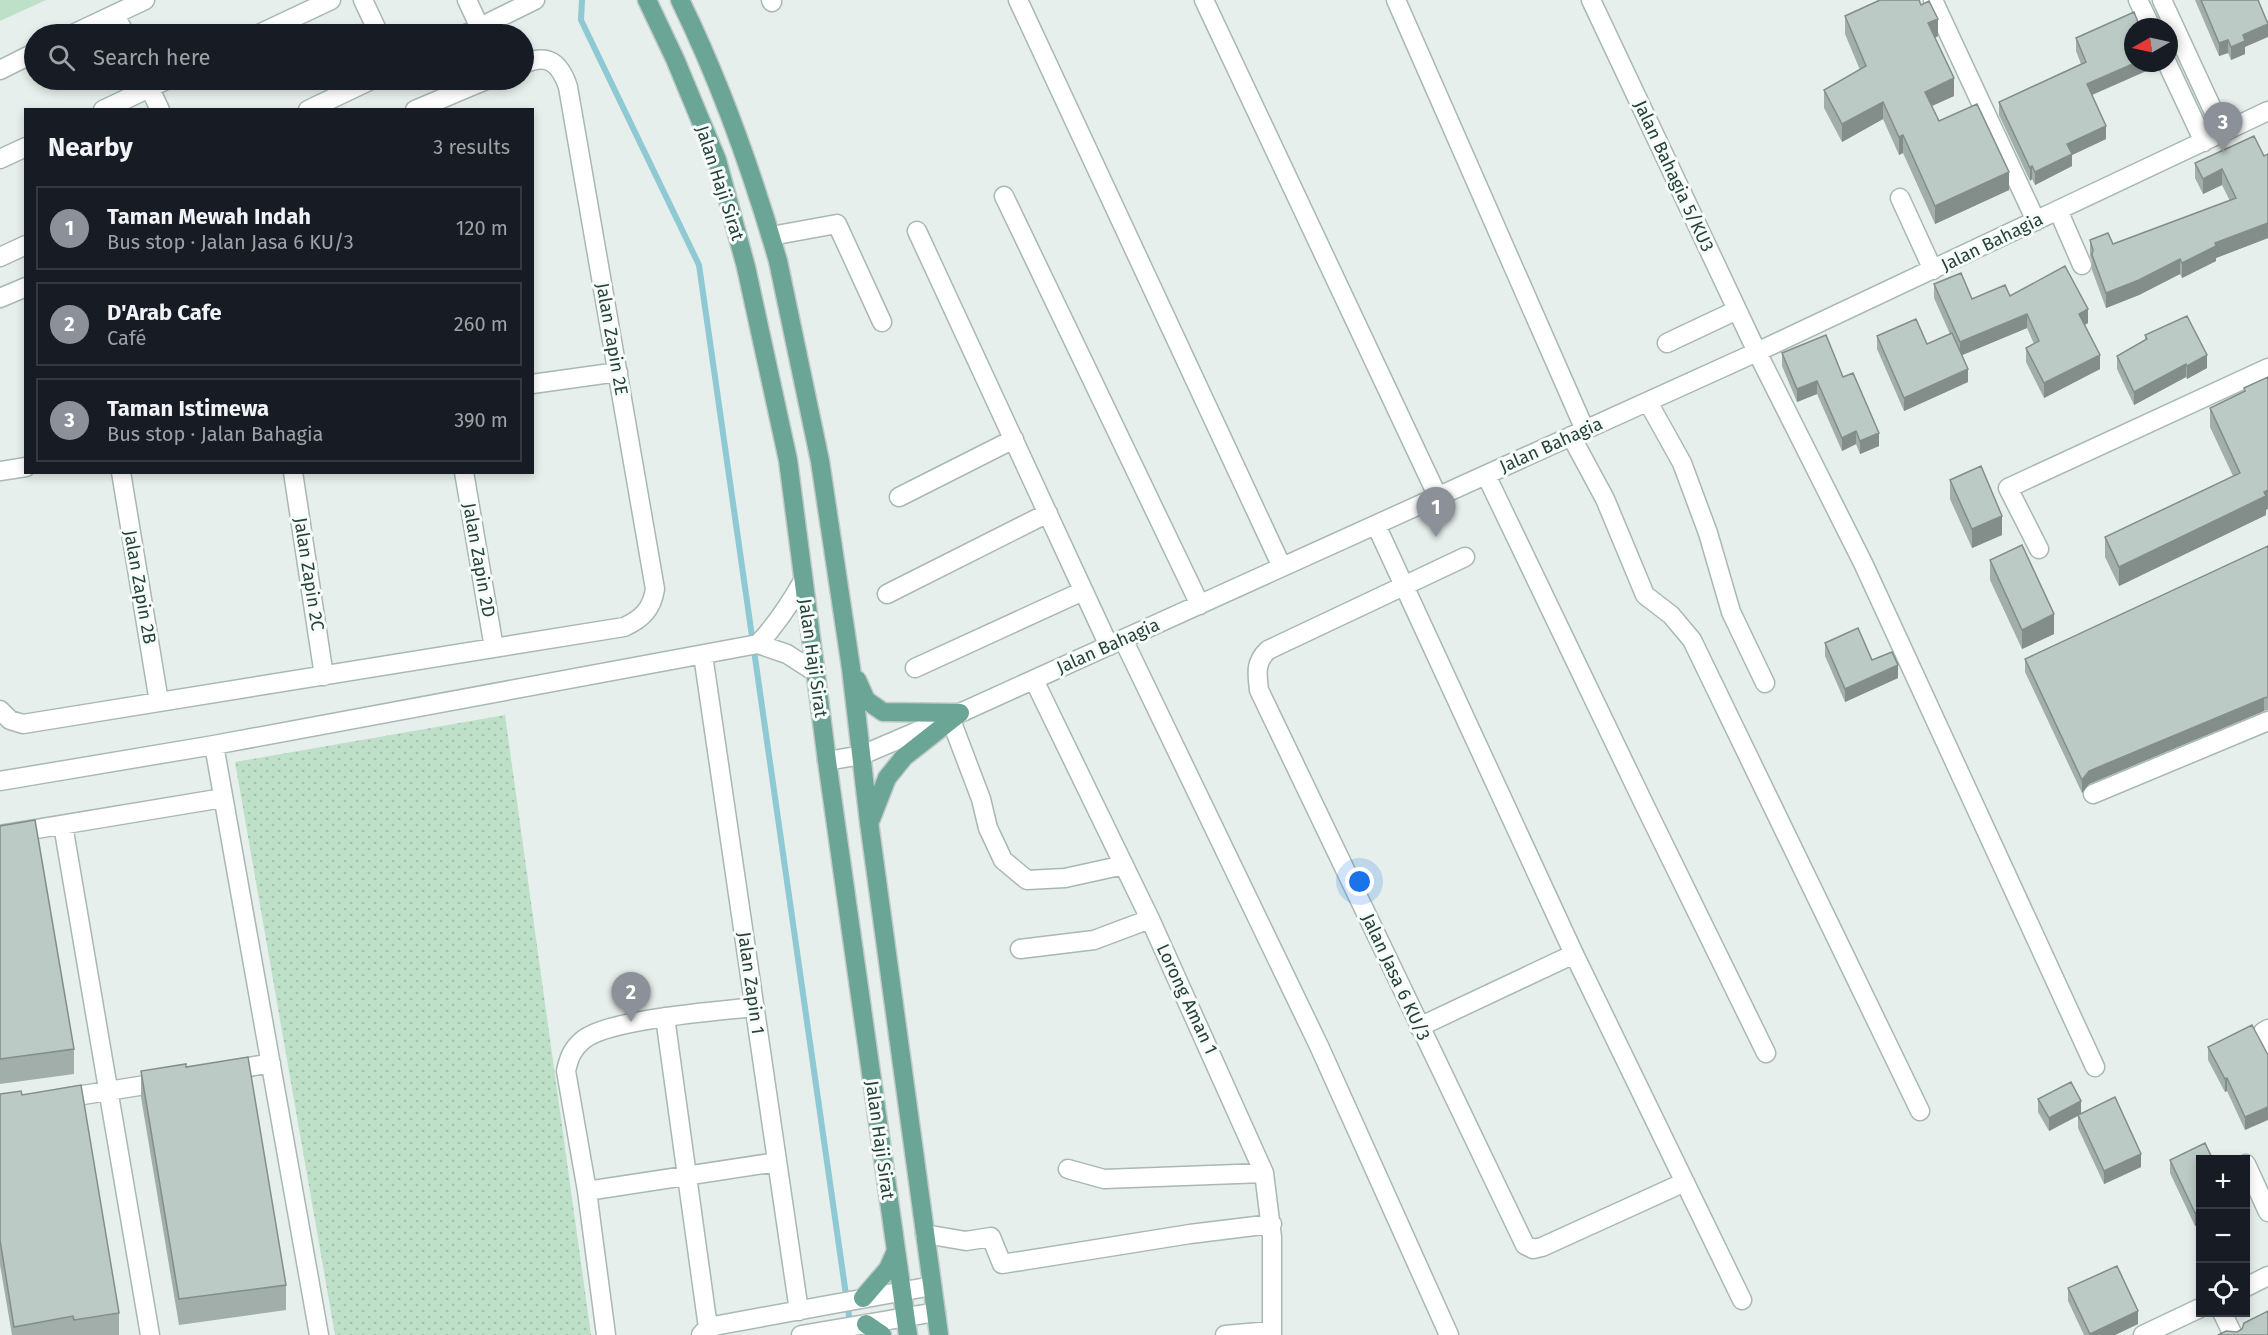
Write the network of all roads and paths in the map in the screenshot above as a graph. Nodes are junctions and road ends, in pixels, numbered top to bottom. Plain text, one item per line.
1 (145, 0) edge
2 (331, 0) edge
3 (363, 0) edge
4 (467, 0) edge
5 (535, 0) edge
6 (647, 0) edge
7 (680, 0) edge
8 (1018, 0) edge
9 (1204, 0) edge
10 (1396, 0) edge
11 (1591, 0) edge
12 (1933, 0) edge
13 (2138, 0) edge
14 (2162, 0) edge
15 (115, 15) junction
16 (2147, 18) edge
17 (96, 24) edge
18 (119, 24) edge
19 (280, 24) edge
20 (374, 24) edge
21 (472, 24) edge
22 (487, 24) edge
23 (24, 58) edge
24 (534, 59) edge
25 (0, 70) edge
26 (2171, 72) edge
27 (140, 90) edge
28 (156, 90) edge
29 (350, 90) edge
30 (463, 90) edge
31 (108, 108) edge
32 (160, 108) edge
33 (312, 108) edge
34 (421, 108) edge
35 (2268, 111) edge
36 (2223, 132) junction
37 (2204, 142) junction
38 (24, 148) edge
39 (0, 159) edge
40 (1004, 196) dead end
41 (1900, 198) dead end
42 (2058, 210) junction
43 (2036, 221) junction
44 (917, 231) dead end
45 (771, 236) junction
46 (24, 245) edge
47 (0, 257) edge
48 (2082, 265) dead end
49 (1933, 270) junction
50 (24, 288) edge
51 (1, 294) edge
52 (1737, 310) junction
53 (882, 322) dead end
54 (1667, 344) dead end
55 (1757, 352) junction
56 (2268, 368) edge
57 (618, 372) junction
58 (534, 384) edge
59 (1648, 402) junction
60 (1578, 433) junction
61 (1014, 439) junction
62 (24, 467) edge
63 (0, 471) edge
64 (121, 474) edge
65 (293, 474) edge
66 (464, 474) edge
67 (1486, 475) junction
68 (1438, 496) junction
69 (899, 497) dead end
70 (1047, 513) junction
71 (1376, 525) junction
72 (2039, 549) dead end
73 (1466, 557) dead end
74 (1282, 567) junction
75 (803, 581) junction
76 (1406, 585) junction
77 (1083, 591) junction
78 (887, 594) dead end
79 (1200, 604) junction
80 (1116, 643) junction
81 (758, 644) junction
82 (494, 648) junction
83 (703, 654) junction
84 (851, 668) junction
85 (915, 668) dead end
86 (815, 672) junction
87 (324, 675) junction
88 (1034, 680) junction
89 (1765, 683) dead end
90 (159, 702) junction
91 (0, 710) edge
92 (955, 717) junction
93 (2268, 721) edge
94 (214, 745) junction
95 (862, 755) junction
96 (827, 761) junction
97 (0, 781) edge
98 (2093, 794) dead end
99 (224, 798) junction
100 (869, 822) junction
101 (63, 825) junction
102 (0, 835) edge
103 (1124, 865) junction
104 (1150, 919) junction
105 (1020, 949) dead end
106 (1574, 954) junction
107 (755, 1007) junction
108 (665, 1017) junction
109 (1419, 1027) junction
110 (2268, 1029) edge
111 (2268, 1047) edge
112 (1767, 1053) dead end
113 (271, 1064) junction
114 (2096, 1067) dead end
115 (213, 1073) edge
116 (178, 1079) edge
117 (108, 1091) junction
118 (43, 1101) edge
119 (1920, 1111) dead end
120 (777, 1162) junction
121 (1068, 1169) dead end
122 (1264, 1173) junction
123 (2250, 1173) edge
124 (687, 1176) junction
125 (1686, 1182) junction
126 (587, 1191) junction
127 (2268, 1212) edge
128 (1272, 1224) junction
129 (925, 1234) junction
130 (896, 1251) junction
131 (2268, 1276) edge
132 (2250, 1285) edge
133 (932, 1286) junction
134 (901, 1291) junction
135 (859, 1299) junction
136 (1742, 1300) dead end
137 (2196, 1310) edge
138 (799, 1311) junction
139 (936, 1312) junction
140 (905, 1317) junction
141 (2224, 1317) edge
142 (864, 1325) junction
143 (706, 1332) edge
144 (1271, 1333) edge
145 (150, 1335) edge
146 (319, 1335) edge
147 (606, 1335) edge
148 (801, 1335) edge
149 (882, 1335) edge
150 (908, 1335) edge
151 (939, 1335) edge
152 (1225, 1335) edge
153 (1449, 1335) edge
154 (2144, 1335) edge
155 (2233, 1335) edge

1 - 15 street
2 - 19 street
3 - 20 street
4 - 21 street
5 - 22 street
6 - 75 main road, Jalan Haji Sirat
7 - 45 main road, Jalan Haji Sirat
8 - 74 street
9 - 68 street
10 - 60 street
11 - 52 street, Jalan Bahagia 5/KU3
12 - 43 street
13 - 16 street
14 - 36 street
15 - 17 street
15 - 18 street
23 - 25 street
24 - 57 street, Jalan Zapin 2E
26 - 37 street
27 - 31 street
28 - 32 street
29 - 33 street
30 - 34 street
35 - 36 street, Jalan Bahagia
36 - 37 street, Jalan Bahagia
37 - 42 street, Jalan Bahagia
38 - 39 street
40 - 79 street
41 - 49 street
42 - 43 street, Jalan Bahagia
42 - 48 street
43 - 49 street, Jalan Bahagia
44 - 61 street
45 - 53 street
45 - 84 main road, Jalan Haji Sirat
46 - 47 street
49 - 55 street, Jalan Bahagia
50 - 51 street
52 - 54 street
52 - 55 street, Jalan Bahagia 5/KU3
55 - 59 street, Jalan Bahagia
55 - 114 street, Jalan Bahagia 5/KU3
56 - 72 street
57 - 58 street
57 - 82 street, Jalan Zapin 2E
59 - 60 street, Jalan Bahagia
59 - 89 street
60 - 67 street, Jalan Bahagia
60 - 119 street
61 - 69 street
61 - 70 street
62 - 63 street
64 - 90 street, Jalan Zapin 2B
65 - 87 street, Jalan Zapin 2C
66 - 82 street, Jalan Zapin 2D
67 - 68 street, Jalan Bahagia
67 - 112 street
68 - 71 street, Jalan Bahagia
70 - 77 street
70 - 78 street
71 - 74 street, Jalan Bahagia
71 - 76 street
73 - 76 street, Jalan Jasa 6 KU/3
74 - 79 street, Jalan Bahagia
75 - 81 street
75 - 86 main road, Jalan Haji Sirat
76 - 106 street
76 - 109 street, Jalan Jasa 6 KU/3
77 - 80 street
77 - 85 street
79 - 80 street, Jalan Bahagia
80 - 88 street, Jalan Bahagia
80 - 153 street
81 - 83 street
81 - 86 street
82 - 87 street
83 - 94 street
83 - 107 street, Jalan Zapin 1
84 - 92 main road
84 - 95 main road, Jalan Haji Sirat
86 - 96 main road, Jalan Haji Sirat
87 - 90 street
88 - 92 street, Jalan Bahagia
88 - 103 street, Lorong Aman 1
90 - 91 street
92 - 95 street, Jalan Bahagia
92 - 100 main road
92 - 103 street
93 - 98 street
94 - 97 street
94 - 99 street
95 - 96 street, Jalan Bahagia
95 - 100 main road, Jalan Haji Sirat
96 - 130 main road, Jalan Haji Sirat
99 - 101 street
99 - 113 street
100 - 129 main road, Jalan Haji Sirat
101 - 102 street
101 - 117 street
103 - 104 street, Lorong Aman 1
104 - 105 street
104 - 122 street, Lorong Aman 1
106 - 109 street
106 - 125 street
107 - 108 street
107 - 120 street, Jalan Zapin 1
108 - 124 street
108 - 126 street
109 - 125 street, Jalan Jasa 6 KU/3
110 - 111 street
113 - 115 street
113 - 146 street
116 - 117 street
117 - 118 street
117 - 145 street
120 - 124 street
120 - 138 street, Jalan Zapin 1
121 - 122 street
122 - 128 street, Lorong Aman 1
123 - 127 street
124 - 126 street
124 - 143 street
125 - 136 street
126 - 147 street
128 - 129 street
128 - 144 street, Lorong Aman 1
129 - 133 main road, Jalan Haji Sirat
130 - 134 main road, Jalan Haji Sirat
130 - 135 main road
131 - 132 street
133 - 134 street
133 - 139 main road, Jalan Haji Sirat
134 - 135 street
134 - 140 main road, Jalan Haji Sirat
135 - 138 street
137 - 154 street
138 - 143 street
139 - 140 street
139 - 151 main road, Jalan Haji Sirat
140 - 142 street
140 - 150 main road, Jalan Haji Sirat
141 - 155 street
142 - 148 street
142 - 149 main road
144 - 152 street

